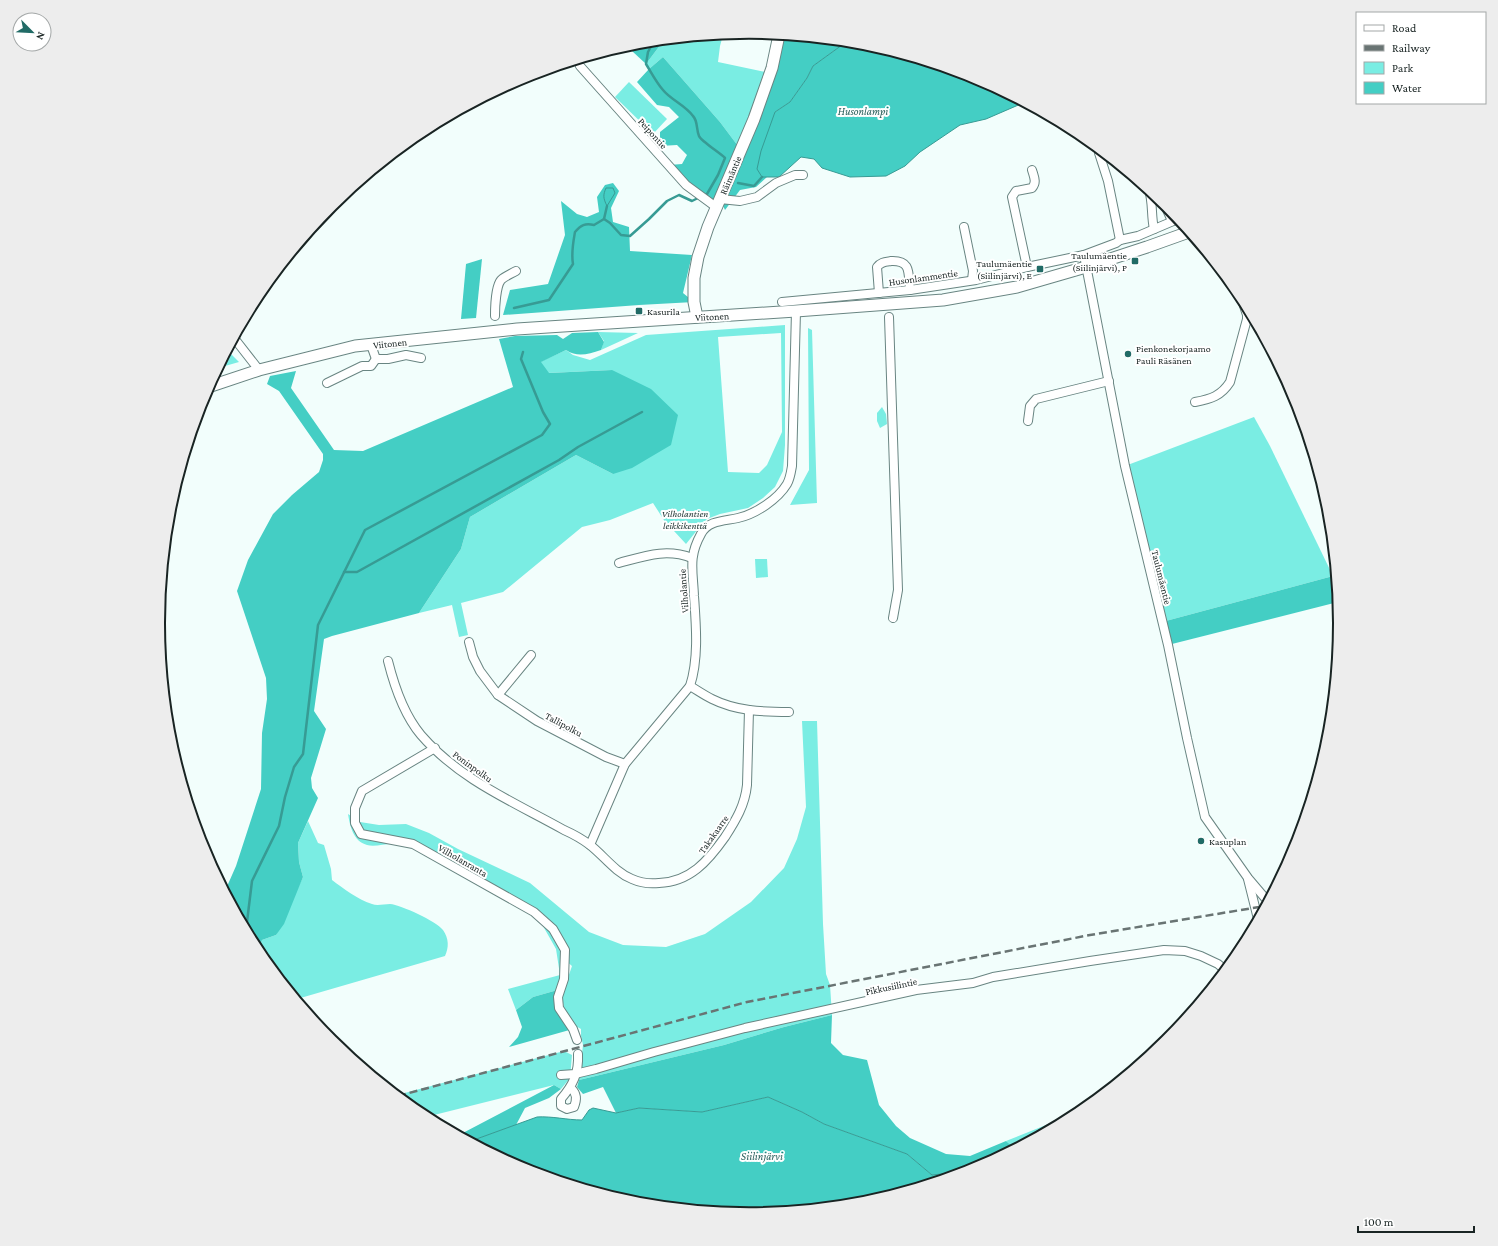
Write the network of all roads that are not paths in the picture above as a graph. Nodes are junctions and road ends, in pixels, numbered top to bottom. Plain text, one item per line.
1 (778, 40) edge
2 (580, 66) dead end
3 (1100, 156) edge
4 (1032, 170) dead end
5 (803, 175) dead end
6 (1151, 200) edge
7 (718, 203) junction
8 (1172, 221) edge
9 (964, 227) dead end
10 (1154, 229) junction
11 (1184, 234) edge
12 (1120, 240) junction
13 (1084, 255) junction
14 (1026, 267) junction
15 (1086, 267) junction
16 (516, 271) dead end
17 (972, 280) junction
18 (910, 290) junction
19 (879, 293) junction
20 (782, 302) dead end
21 (796, 311) junction
22 (495, 316) dead end
23 (696, 317) junction
24 (889, 318) dead end
25 (1247, 318) edge
26 (237, 342) edge
27 (371, 345) junction
28 (421, 358) dead end
29 (376, 359) junction
30 (259, 370) junction
31 (1109, 381) junction
32 (327, 383) dead end
33 (216, 384) edge
34 (1195, 402) dead end
35 (1028, 421) dead end
36 (692, 558) junction
37 (619, 563) dead end
38 (893, 618) dead end
39 (469, 642) dead end
40 (531, 655) dead end
41 (388, 661) dead end
42 (690, 686) junction
43 (498, 695) junction
44 (749, 710) junction
45 (789, 712) dead end
46 (435, 748) junction
47 (625, 764) junction
48 (590, 845) junction
49 (1248, 878) junction
50 (1265, 898) dead end
51 (1256, 912) edge
52 (1221, 967) edge
53 (577, 1040) dead end
54 (578, 1054) dead end
55 (575, 1074) junction
56 (561, 1075) dead end
57 (571, 1088) dead end

1 - 7 main road, Räimäntie
2 - 7 street, Peipontie
3 - 12 street
4 - 14 street
5 - 7 street
6 - 10 street
7 - 23 main road, Räimäntie
8 - 10 street, Husonlammentie
9 - 17 street
10 - 12 street, Husonlammentie
11 - 15 main road, Viitonen
12 - 13 street, Husonlammentie
13 - 14 street, Husonlammentie
13 - 15 street, Taulumäentie
14 - 17 street, Husonlammentie
15 - 21 main road, Viitonen
15 - 31 street, Taulumäentie
16 - 22 street
17 - 18 street, Husonlammentie
18 - 19 street, Husonlammentie
18 - 19 street
19 - 20 street, Husonlammentie
21 - 23 main road, Viitonen
21 - 36 street, Vilholantie
23 - 27 main road, Viitonen
24 - 38 street
25 - 34 street
26 - 30 street
27 - 29 street
27 - 30 main road, Viitonen
28 - 29 street
29 - 32 street
30 - 33 main road, Viitonen
31 - 35 street
31 - 49 street, Taulumäentie
36 - 37 street
36 - 42 street, Vilholantie
39 - 43 street, Tallipolku
40 - 43 street
41 - 46 street, Poninpolku
42 - 44 street
42 - 47 street, Vilholantie
43 - 47 street, Tallipolku
44 - 45 street
44 - 48 street, Takakaarre
46 - 48 street, Poninpolku
46 - 53 street, Vilholanranta
47 - 48 street, Vilholantie
49 - 50 street, Taulumäentie
49 - 51 street, Taulumäentie
52 - 55 street, Pikkusiilintie
54 - 55 street
55 - 56 street, Pikkusiilintie
55 - 57 street

